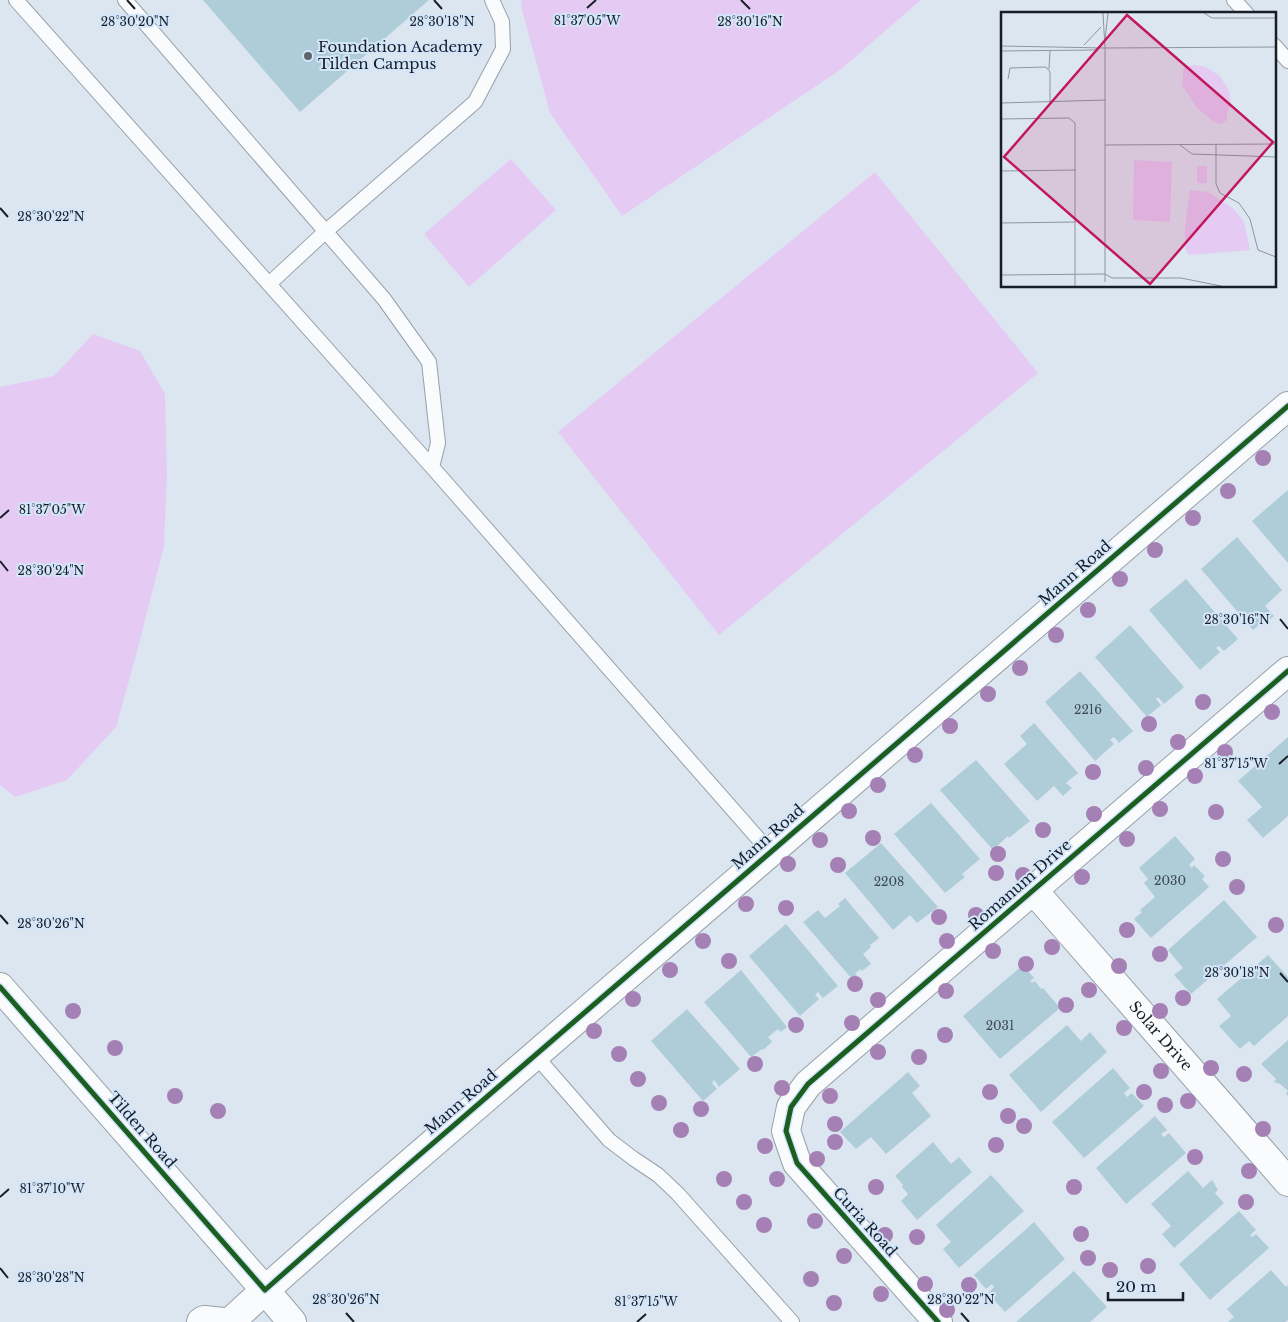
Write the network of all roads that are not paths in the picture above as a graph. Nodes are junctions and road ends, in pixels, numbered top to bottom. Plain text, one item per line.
1 (16, 0) edge
2 (125, 0) edge
3 (492, 0) edge
4 (1234, 0) edge
5 (1244, 12) edge
6 (1276, 47) edge
7 (1288, 61) edge
8 (325, 232) junction
9 (268, 284) junction
10 (1288, 406) edge
11 (432, 467) junction
12 (1288, 671) edge
13 (770, 852) junction
14 (1033, 890) junction
15 (0, 987) edge
16 (535, 1055) junction
17 (786, 1131) joint
18 (1288, 1182) edge
19 (265, 1290) junction
20 (201, 1322) edge
21 (223, 1322) edge
22 (230, 1322) edge
23 (292, 1322) edge
24 (792, 1322) edge
25 (938, 1322) edge

1 - 9 lane
2 - 8 lane
3 - 8 lane
4 - 5 lane
6 - 7 lane
8 - 9 lane
8 - 11 lane
9 - 11 lane
10 - 13 street, Mann Road
11 - 13 lane
12 - 14 street, Romanum Drive
13 - 16 street, Mann Road
14 - 17 street, Romanum Drive
14 - 18 street, Solar Drive
15 - 19 street, Tilden Road
16 - 19 street, Mann Road
16 - 24 lane
17 - 25 street, Curia Road
19 - 22 street, Mann Road
19 - 23 street, Tilden Road
20 - 21 street

